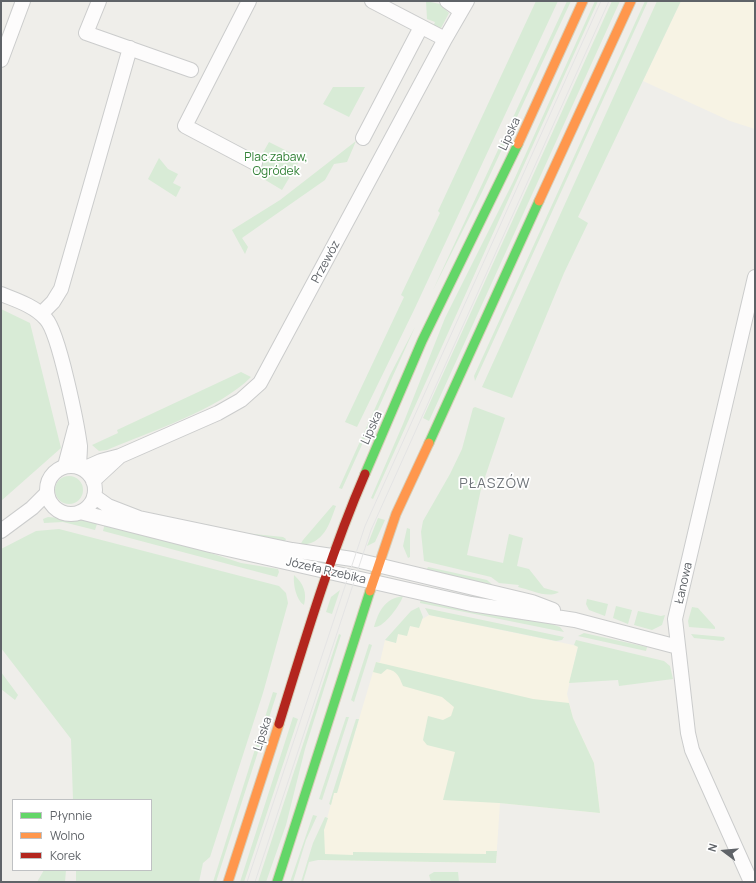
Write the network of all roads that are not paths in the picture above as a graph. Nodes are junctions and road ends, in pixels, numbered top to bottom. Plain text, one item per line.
1 (23, 1) edge
2 (98, 1) edge
3 (250, 1) edge
4 (372, 1) edge
5 (447, 1) edge
6 (583, 1) edge
7 (631, 1) edge
8 (464, 6) edge
9 (422, 27) junction
10 (445, 39) junction
11 (130, 48) junction
12 (1, 60) edge
13 (191, 70) dead end
14 (363, 138) dead end
15 (255, 163) dead end
16 (755, 277) edge
17 (1, 294) edge
18 (42, 314) junction
19 (120, 456) junction
20 (76, 468) junction
21 (93, 481) junction
22 (47, 493) junction
23 (94, 496) junction
24 (55, 508) junction
25 (80, 512) junction
26 (18, 518) junction
27 (1, 531) edge
28 (333, 556) junction
29 (378, 565) junction
30 (328, 571) junction
31 (373, 581) junction
32 (575, 620) junction
33 (678, 647) junction
34 (228, 882) edge
35 (278, 882) edge
36 (751, 882) edge

1 - 12 street
2 - 11 street
3 - 15 street
4 - 9 street
5 - 8 street
6 - 28 main road, Lipska
7 - 29 main road
8 - 10 street, Przewóz
9 - 10 street
9 - 14 street
10 - 19 street, Przewóz
11 - 13 street
11 - 18 street
16 - 33 street, Łanowa
17 - 18 street
18 - 20 street
19 - 20 street, Przewóz
19 - 21 street, Przewóz
20 - 21 street
20 - 22 street
21 - 23 street
22 - 24 street
22 - 26 street
23 - 25 street
23 - 28 street, Józefa Rzebika
24 - 25 street
24 - 26 street
25 - 30 street, Józefa Rzebika
26 - 27 street
28 - 29 street, Józefa Rzebika
28 - 30 main road, Lipska
29 - 31 main road
29 - 32 street, Józefa Rzebika
30 - 31 street, Józefa Rzebika
30 - 34 main road, Lipska
31 - 32 street, Józefa Rzebika
31 - 35 main road
32 - 33 street, Józefa Rzebika
33 - 36 street, Łanowa

